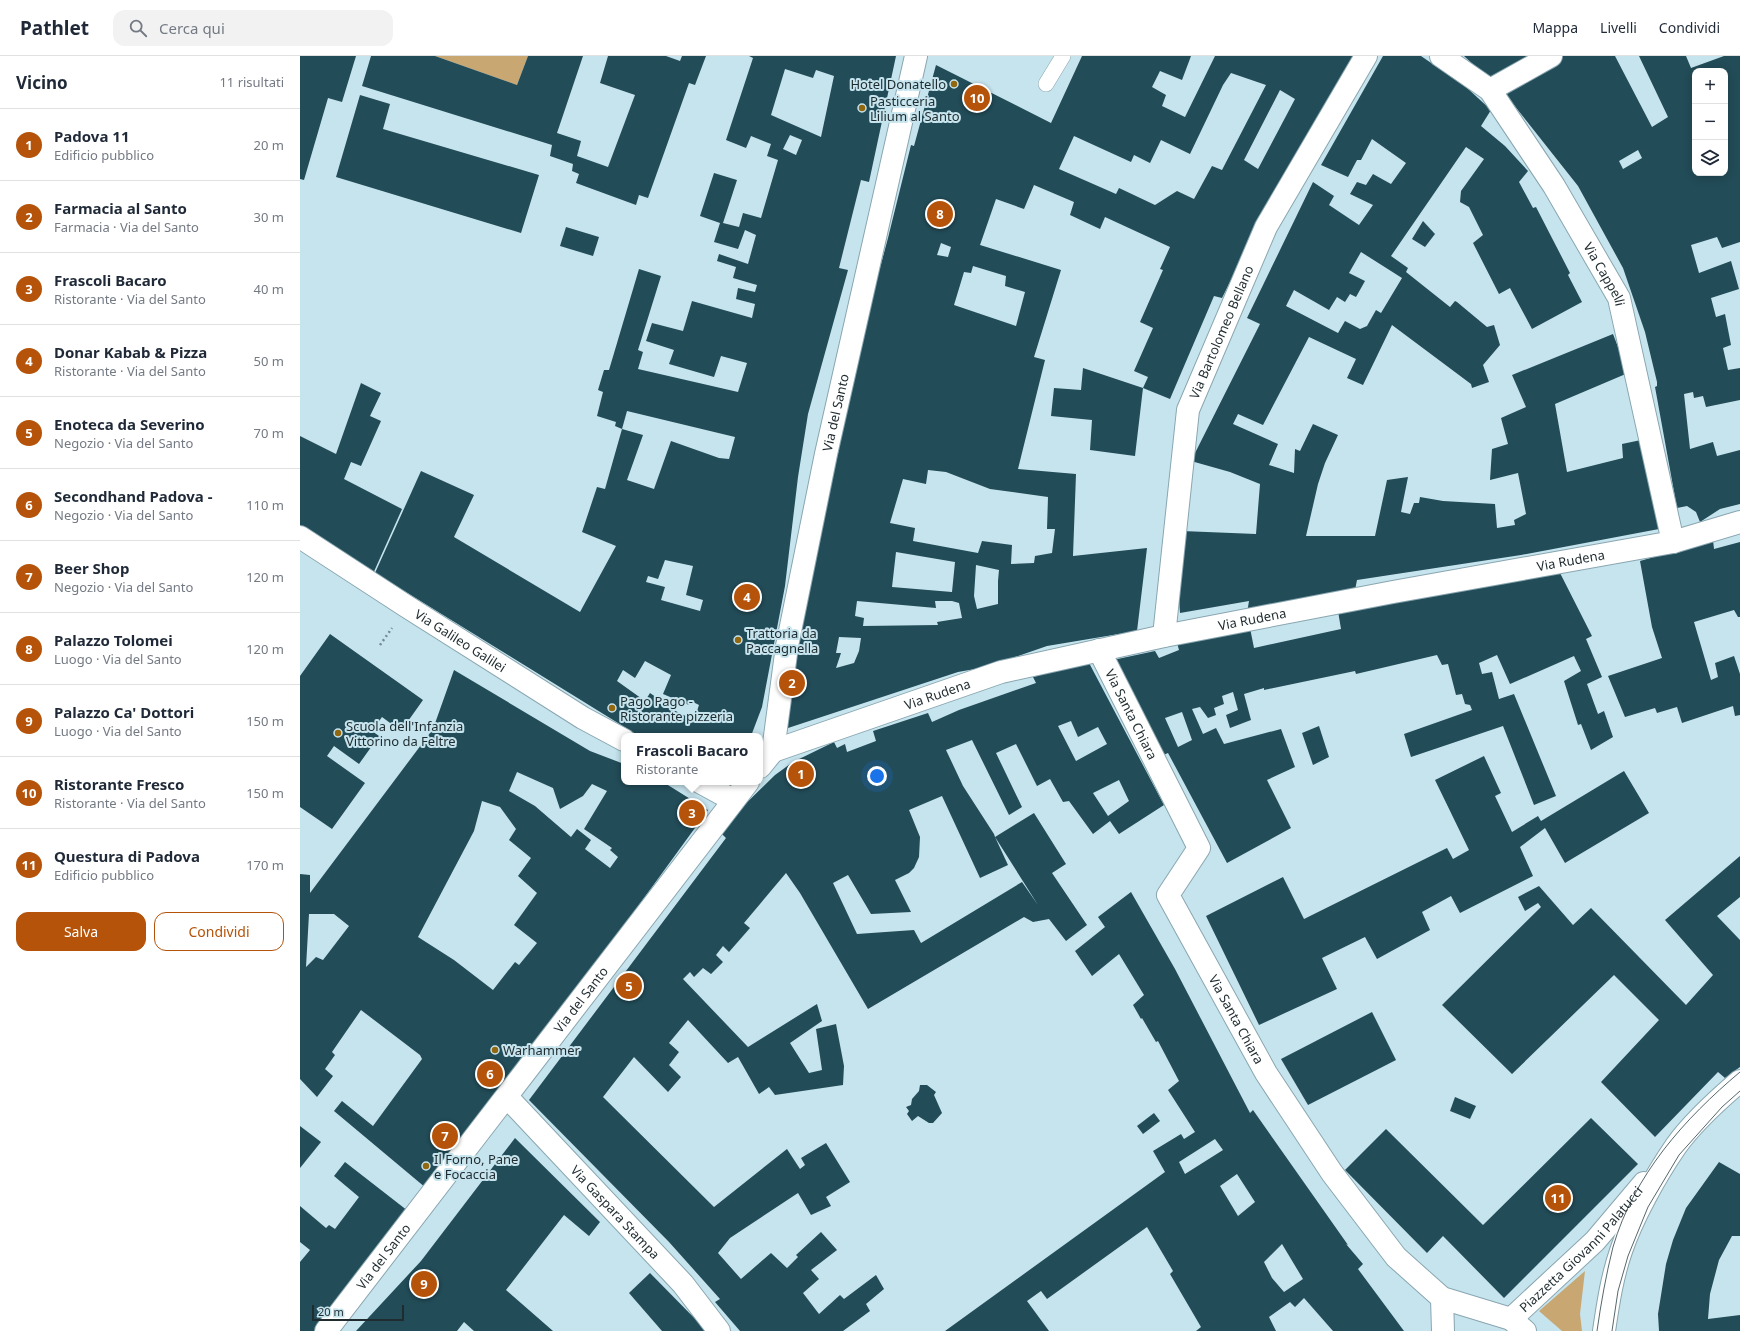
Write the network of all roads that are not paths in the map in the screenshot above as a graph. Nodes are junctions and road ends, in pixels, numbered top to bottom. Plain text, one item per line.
1 (916, 56) edge
2 (1063, 56) edge
3 (1366, 56) edge
4 (1441, 56) edge
5 (1551, 56) edge
6 (1046, 84) dead end
7 (1490, 90) junction
8 (1740, 522) edge
9 (300, 537) edge
10 (1673, 542) junction
11 (1164, 636) junction
12 (1099, 650) junction
13 (621, 738) edge
14 (767, 759) edge
15 (706, 785) edge
16 (746, 785) edge
17 (733, 800) junction
18 (1740, 1081) edge
19 (507, 1097) junction
20 (1676, 1145) junction
21 (1442, 1298) junction
22 (1518, 1325) edge
23 (326, 1331) edge
24 (719, 1331) edge
25 (1443, 1331) edge
26 (1604, 1331) edge

1 - 14 street, Via del Santo
2 - 6 lane
3 - 11 street, Via Bartolomeo Bellano
4 - 7 street, Via Cappelli
5 - 7 street
7 - 10 street, Via Cappelli
8 - 10 street, Via Rudena
9 - 13 street, Via Galileo Galilei
10 - 11 street, Via Rudena
11 - 12 street, Via Rudena
12 - 14 street, Via Rudena
12 - 21 street, Via Santa Chiara
15 - 17 street
16 - 17 street, Via del Santo
17 - 19 street, Via del Santo
18 - 20 street, Piazzetta Giovanni Palatucci
19 - 23 street, Via del Santo
19 - 24 street, Via Gaspara Stampa
20 - 22 street, Piazzetta Giovanni Palatucci
20 - 26 street, Piazzetta Giovanni Palatucci
21 - 22 street, Via Santa Chiara
21 - 25 street

